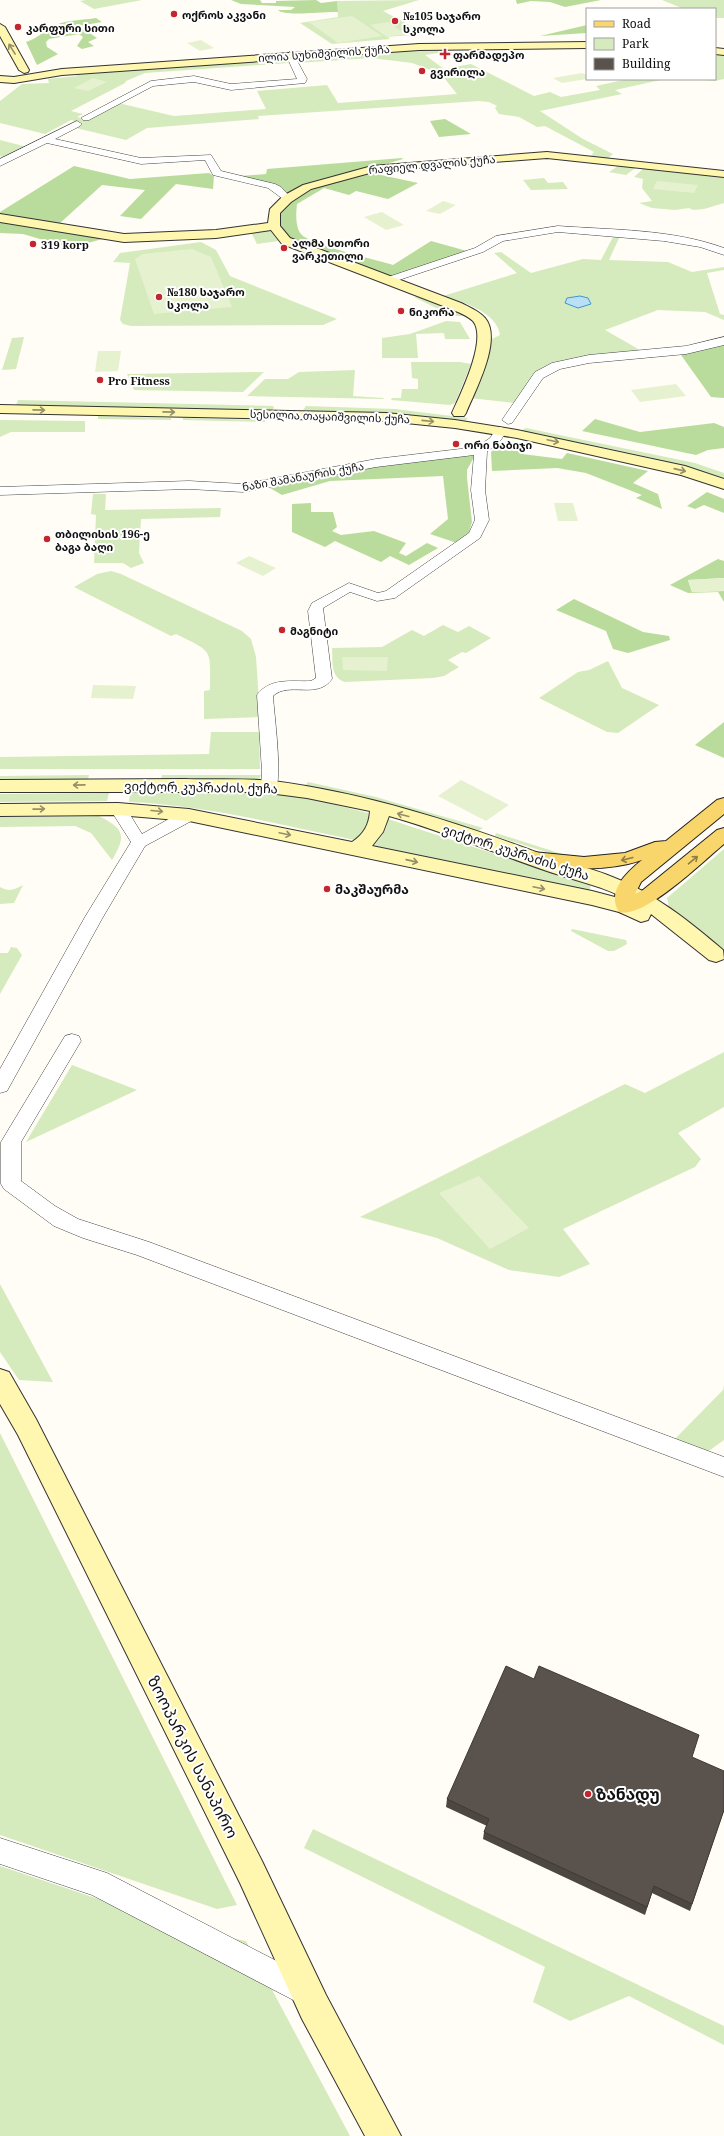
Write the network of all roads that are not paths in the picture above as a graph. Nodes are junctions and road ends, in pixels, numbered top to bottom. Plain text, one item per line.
1 (0, 27) edge
2 (586, 45) edge
3 (290, 55) junction
4 (7, 70) edge
5 (25, 74) junction
6 (0, 79) edge
7 (6, 90) dead end
8 (86, 118) dead end
9 (77, 124) dead end
10 (47, 140) junction
11 (0, 163) edge
12 (724, 174) edge
13 (287, 199) junction
14 (0, 218) edge
15 (274, 226) junction
16 (724, 252) edge
17 (389, 280) junction
18 (724, 341) edge
19 (0, 397) edge
20 (272, 407) junction
21 (308, 408) junction
22 (0, 409) edge
23 (459, 413) junction
24 (530, 425) junction
25 (504, 426) junction
26 (517, 434) junction
27 (481, 450) junction
28 (724, 470) edge
29 (724, 484) edge
30 (0, 491) edge
31 (118, 785) junction
32 (0, 786) edge
33 (269, 787) junction
34 (724, 804) edge
35 (118, 809) junction
36 (380, 809) junction
37 (0, 810) edge
38 (189, 815) junction
39 (689, 834) junction
40 (724, 834) edge
41 (139, 842) junction
42 (356, 849) junction
43 (533, 858) junction
44 (631, 900) junction
45 (720, 957) edge
46 (72, 1042) dead end
47 (0, 1086) edge
48 (0, 1380) edge
49 (724, 1467) edge
50 (0, 1851) edge
51 (307, 1992) junction
52 (384, 2136) edge

5 -> 1 main road
2 - 3 main road, ილია სუხიშვილის ქუჩა
3 - 5 main road, ილია სუხიშვილის ქუჩა
3 - 8 street
4 - 5 main road
5 - 6 main road
5 - 7 main road
9 - 10 street
10 - 11 street
10 - 13 street
12 - 13 main road, რაფიელ დვალის ქუჩა
13 - 15 main road, რაფიელ დვალის ქუჩა
14 - 15 main road
15 - 17 main road
16 - 17 street
17 - 23 main road
18 - 25 street
19 - 20 main road, სესილია თაყაიშვილის ქუჩა
20 - 21 main road, სესილია თაყაიშვილის ქუჩა
22 -> 20 main road, სესილია თაყაიშვილის ქუჩა
21 - 23 main road, სესილია თაყაიშვილის ქუჩა
21 -> 25 main road, სესილია თაყაიშვილის ქუჩა
23 - 25 main road, სესილია თაყაიშვილის ქუჩა
24 - 25 main road, სესილია თაყაიშვილის ქუჩა
24 - 26 main road
24 - 28 main road, სესილია თაყაიშვილის ქუჩა
25 - 26 main road, სესილია თაყაიშვილის ქუჩა
25 - 27 street
26 -> 29 main road, სესილია თაყაიშვილის ქუჩა
27 - 30 street, ნაზი შამანაურის ქუჩა
27 - 33 street
31 -> 32 main road, ვიქტორ კუპრაძის ქუჩა
31 - 33 main road, ვიქტორ კუპრაძის ქუჩა
31 - 35 main road
33 - 36 main road, ვიქტორ კუპრაძის ქუჩა
34 - 39 main road
37 -> 35 main road, ვიქტორ კუპრაძის ქუჩა
35 -> 38 main road, ვიქტორ კუპრაძის ქუჩა
35 - 41 street
36 - 42 main road
43 -> 36 main road, ვიქტორ კუპრაძის ქუჩა
38 - 41 street
38 -> 42 main road, ვიქტორ კუპრაძის ქუჩა
39 -> 43 main road
39 - 44 main road
44 -> 40 main road
41 - 47 street
42 -> 44 main road, ვიქტორ კუპრაძის ქუჩა
43 - 44 main road, ვიქტორ კუპრაძის ქუჩა
44 - 45 main road
46 - 49 street
48 - 51 main road, ზოოპარკის სანაპირო
50 - 51 street
51 - 52 main road, ზოოპარკის სანაპირო

